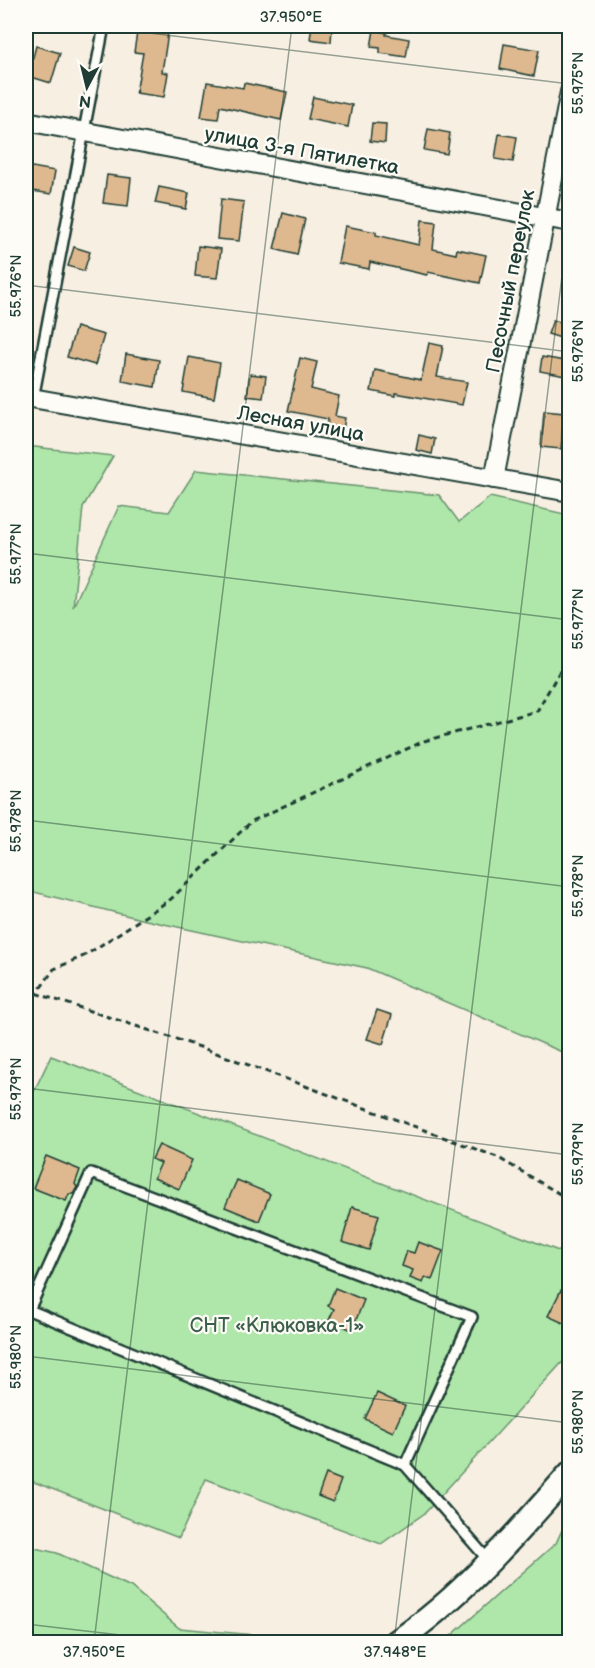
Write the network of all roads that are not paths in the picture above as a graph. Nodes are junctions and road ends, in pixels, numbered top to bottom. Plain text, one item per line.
1 (104, 26) edge
2 (570, 92) edge
3 (26, 121) edge
4 (83, 132) junction
5 (546, 218) junction
6 (570, 222) edge
7 (29, 398) edge
8 (494, 479) junction
9 (570, 492) edge
10 (405, 1465) junction
11 (570, 1473) edge
12 (489, 1561) junction
13 (396, 1642) edge

1 - 4 lane
2 - 5 street, Песочный переулок
3 - 4 street, улица 3-я Пятилетка
4 - 5 street, улица 3-я Пятилетка
4 - 7 lane
5 - 6 street, улица 3-я Пятилетка
5 - 8 street, Песочный переулок
7 - 8 street, Лесная улица
8 - 9 street, Лесная улица
10 - 10 lane
10 - 12 lane
11 - 12 street
12 - 13 street

